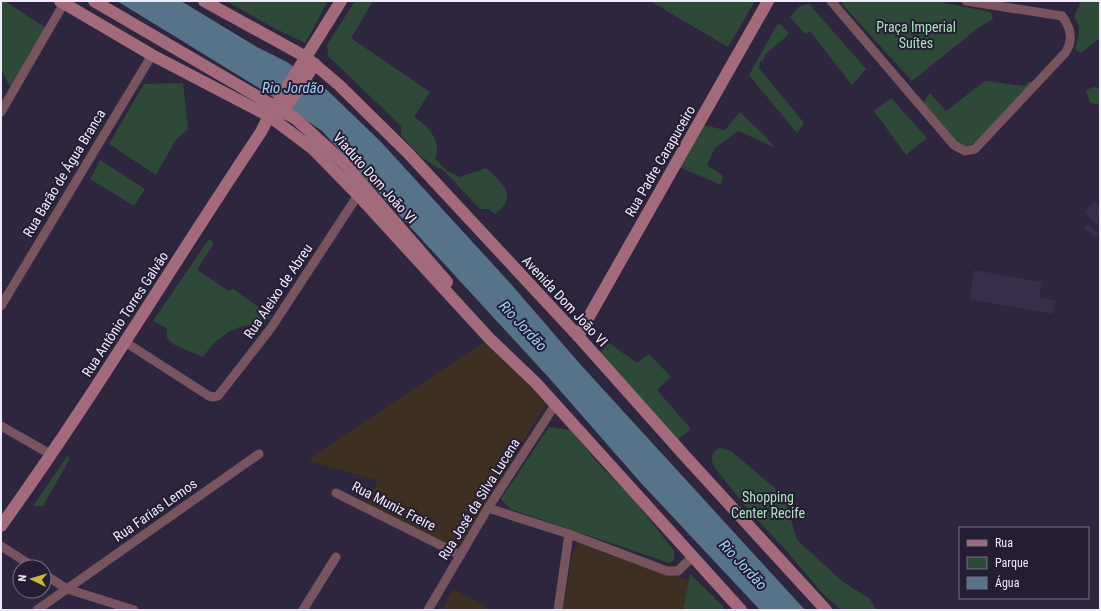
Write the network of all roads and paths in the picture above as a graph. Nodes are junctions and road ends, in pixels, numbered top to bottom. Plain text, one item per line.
1 (94, 1) edge
2 (204, 1) edge
3 (221, 1) edge
4 (341, 1) edge
5 (768, 1) edge
6 (966, 1) edge
7 (62, 2) edge
8 (835, 3) edge
9 (263, 34) junction
10 (152, 55) junction
11 (308, 65) junction
12 (1, 112) edge
13 (273, 119) junction
14 (358, 195) junction
15 (1, 306) edge
16 (467, 314) junction
17 (578, 336) junction
18 (125, 342) junction
19 (555, 405) junction
20 (1, 426) edge
21 (50, 454) junction
22 (259, 454) dead end
23 (336, 493) dead end
24 (488, 508) junction
25 (1, 526) edge
26 (569, 534) junction
27 (1, 546) edge
28 (460, 555) junction
29 (693, 556) junction
30 (336, 557) dead end
31 (21, 559) edge
32 (52, 579) edge
33 (67, 589) junction
34 (37, 610) edge
35 (134, 610) edge
36 (302, 610) edge
37 (428, 610) edge
38 (558, 610) edge
39 (741, 610) edge
40 (826, 610) edge

1 - 16 main road, Viaduto Dom João VI, bridge
2 - 9 main road
3 - 9 main road
4 - 11 main road, Rua Antônio Torres Galvão
5 - 17 main road, Rua Padre Carapuceiro
6 - 8 street
7 - 10 main road
7 - 12 street
9 - 11 main road, Avenida Dom João VI
10 - 13 main road
10 - 15 street, Rua Barão de Água Branca
11 - 13 main road, Rua Antônio Torres Galvão
11 - 17 main road, Avenida Dom João VI
13 - 14 main road
13 - 18 main road, Rua Antônio Torres Galvão
14 - 16 main road
14 - 18 street, Rua Aleixo de Abreu
16 - 19 main road
17 - 40 main road, Avenida Dom João VI
18 - 21 main road, Rua Antônio Torres Galvão
19 - 24 street, Rua José da Silva Lucena
19 - 29 main road
20 - 21 street
21 - 25 main road, Rua Antônio Torres Galvão
22 - 33 street, Rua Farias Lemos
23 - 28 street, Rua Muniz Freire
24 - 26 street
24 - 28 street, Rua José da Silva Lucena
26 - 29 street
26 - 38 street
27 - 31 street
28 - 37 street, Rua José da Silva Lucena
29 - 39 main road
30 - 36 street
32 - 33 street
33 - 34 street, Rua Farias Lemos
33 - 35 street

